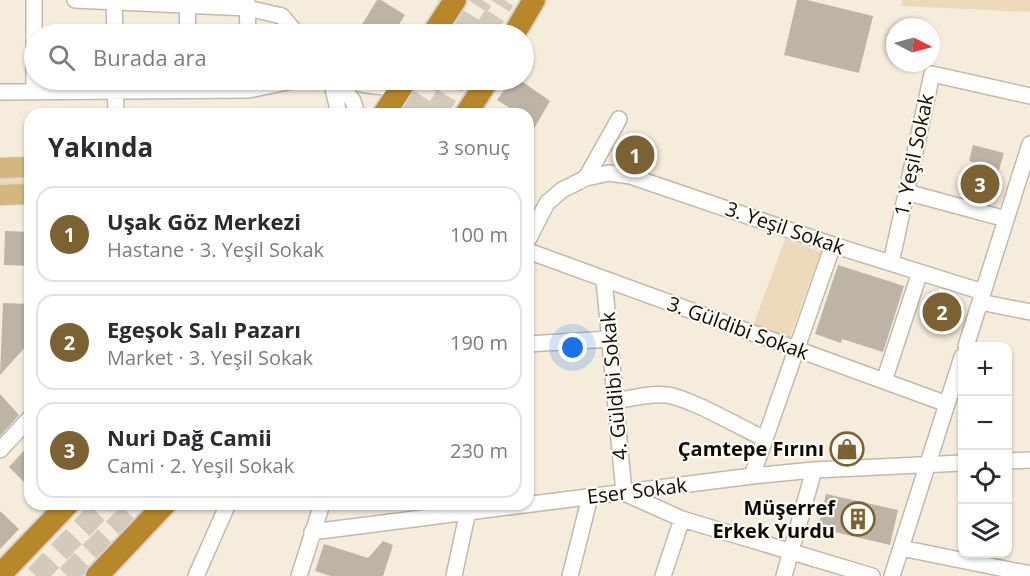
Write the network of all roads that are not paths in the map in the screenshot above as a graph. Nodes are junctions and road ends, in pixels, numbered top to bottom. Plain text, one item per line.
1 (34, 0) edge
2 (75, 0) edge
3 (454, 0) edge
4 (534, 0) edge
5 (114, 1) edge
6 (188, 2) edge
7 (247, 4) edge
8 (34, 24) edge
9 (115, 24) edge
10 (187, 24) edge
11 (248, 24) edge
12 (289, 24) edge
13 (439, 24) edge
14 (520, 24) edge
15 (48, 90) edge
16 (115, 90) edge
17 (335, 90) edge
18 (343, 90) edge
19 (399, 90) edge
20 (482, 90) edge
21 (34, 91) joint
22 (0, 92) edge
23 (1030, 96) edge
24 (116, 108) edge
25 (338, 108) edge
26 (355, 108) edge
27 (388, 108) edge
28 (470, 108) edge
29 (619, 119) dead end
30 (1030, 144) edge
31 (24, 167) edge
32 (0, 168) edge
33 (586, 178) junction
34 (906, 192) junction
35 (24, 194) edge
36 (0, 195) edge
37 (1006, 219) junction
38 (534, 228) edge
39 (833, 245) junction
40 (534, 253) edge
41 (891, 263) junction
42 (920, 272) junction
43 (604, 279) junction
44 (981, 297) junction
45 (1030, 312) edge
46 (610, 339) junction
47 (967, 342) edge
48 (534, 344) edge
49 (796, 349) junction
50 (958, 373) edge
51 (884, 381) junction
52 (615, 401) junction
53 (948, 404) junction
54 (24, 424) edge
55 (765, 439) junction
56 (0, 450) edge
57 (1030, 460) edge
58 (1012, 461) edge
59 (958, 463) edge
60 (928, 465) junction
61 (814, 470) junction
62 (752, 476) junction
63 (624, 494) junction
64 (590, 497) junction
65 (534, 503) edge
66 (62, 510) edge
67 (159, 510) edge
68 (225, 510) edge
69 (320, 510) edge
70 (462, 510) edge
71 (469, 510) edge
72 (682, 519) junction
73 (312, 532) junction
74 (901, 548) junction
75 (791, 552) junction
76 (982, 570) edge
77 (1030, 574) edge
78 (0, 575) edge
79 (97, 576) edge
80 (196, 576) edge
81 (299, 576) edge
82 (454, 576) edge
83 (570, 576) edge
84 (663, 576) edge
85 (784, 576) edge
86 (872, 576) edge
87 (892, 576) edge

1 - 8 street
2 - 5 street
3 - 13 highway
4 - 14 highway
5 - 6 street
5 - 9 street
6 - 7 street
6 - 10 street
7 - 11 street
7 - 12 street
15 - 21 street
16 - 24 street
17 - 25 street
18 - 26 street
19 - 27 highway
20 - 28 highway
21 - 22 street
23 - 34 street, 1. Yeşil Sokak
29 - 33 street
30 - 37 street
31 - 32 main road
33 - 38 street
33 - 39 street, 3. Yeşil Sokak
34 - 37 street
34 - 41 street, 1. Yeşil Sokak
35 - 36 main road
37 - 44 street
39 - 41 street, 3. Yeşil Sokak
39 - 49 street
40 - 43 street, 3. Güldibi Sokak
41 - 42 street, 3. Yeşil Sokak
42 - 44 street, 3. Yeşil Sokak
42 - 51 street
43 - 46 street, 4. Güldibi Sokak
43 - 49 street, 3. Güldibi Sokak
44 - 45 street, 3. Yeşil Sokak
44 - 47 street
46 - 48 street
46 - 52 street, 4. Güldibi Sokak
49 - 51 street, 3. Güldibi Sokak
49 - 55 street
50 - 53 street
51 - 53 street, 3. Güldibi Sokak
52 - 55 street
52 - 63 street, 4. Güldibi Sokak
53 - 60 street
54 - 56 street
55 - 62 street
57 - 58 street
59 - 60 street, Eser Sokak
60 - 61 street, Eser Sokak
60 - 74 street
61 - 62 street, Eser Sokak
61 - 75 street
62 - 63 street, Eser Sokak
63 - 64 street, Eser Sokak
63 - 72 street
64 - 65 street, Eser Sokak
64 - 83 street
66 - 78 highway
67 - 79 highway
68 - 80 street
69 - 73 street
70 - 73 street, Eser Sokak
71 - 82 street
72 - 75 street
72 - 84 street
73 - 81 street
74 - 76 street
74 - 87 street
75 - 85 street
75 - 86 street
76 - 77 street

